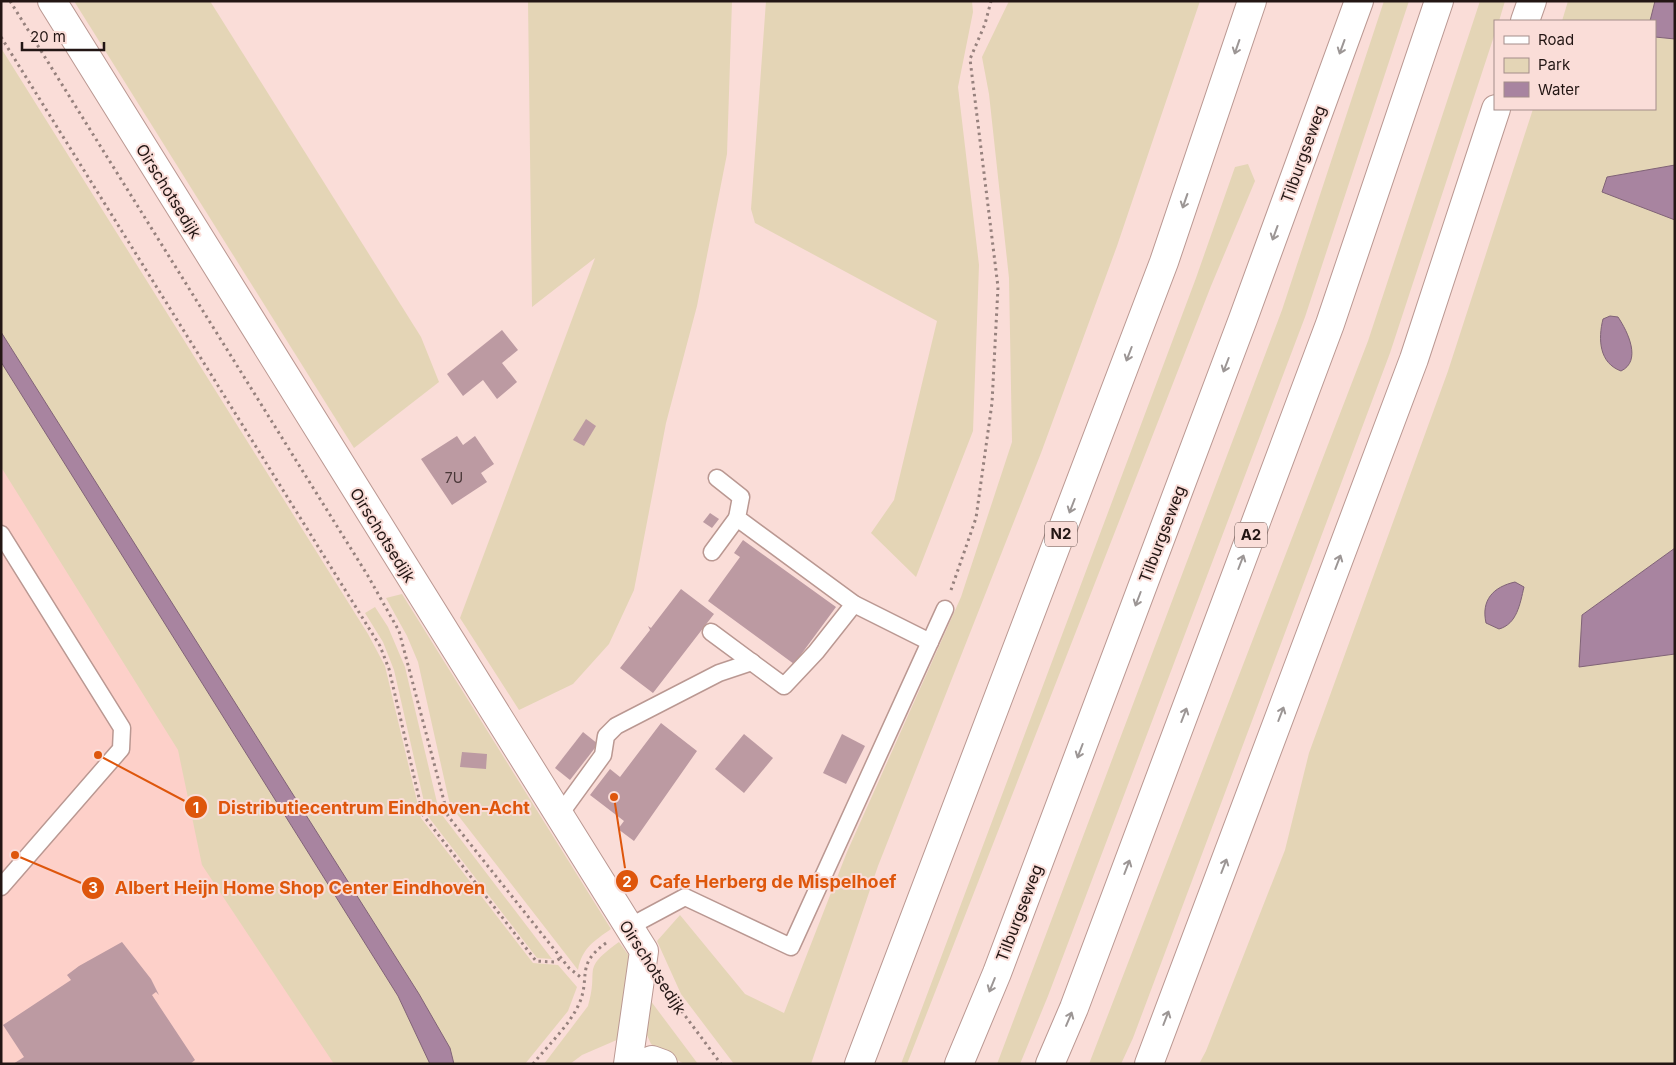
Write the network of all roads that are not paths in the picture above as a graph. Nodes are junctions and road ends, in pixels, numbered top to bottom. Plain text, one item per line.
1 (52, 1) edge
2 (1252, 1) edge
3 (1359, 1) edge
4 (1439, 1) edge
5 (1532, 1) edge
6 (1525, 20) edge
7 (1496, 110) edge
8 (717, 478) dead end
9 (737, 518) junction
10 (1, 534) edge
11 (712, 552) dead end
12 (854, 604) junction
13 (945, 609) road end
14 (711, 632) dead end
15 (930, 642) junction
16 (752, 662) junction
17 (558, 817) junction
18 (1, 887) edge
19 (627, 928) junction
20 (628, 1064) edge
21 (642, 1064) edge
22 (663, 1064) edge
23 (859, 1064) edge
24 (959, 1064) edge
25 (1050, 1064) edge
26 (1149, 1064) edge

1 - 17 main road, Oirschotsedijk
2 -> 23 main road, N2
3 -> 24 main road, Tilburgseweg
25 -> 4 main road, A2
5 - 6 main road
26 -> 7 main road
8 - 9 lane
9 - 11 lane
9 - 12 lane
10 - 18 lane
12 - 15 lane
12 - 16 lane
13 - 15 lane
14 - 16 lane
15 - 19 lane
16 - 17 lane
17 - 19 main road, Oirschotsedijk
19 - 20 main road, Oirschotsedijk
21 - 22 main road

